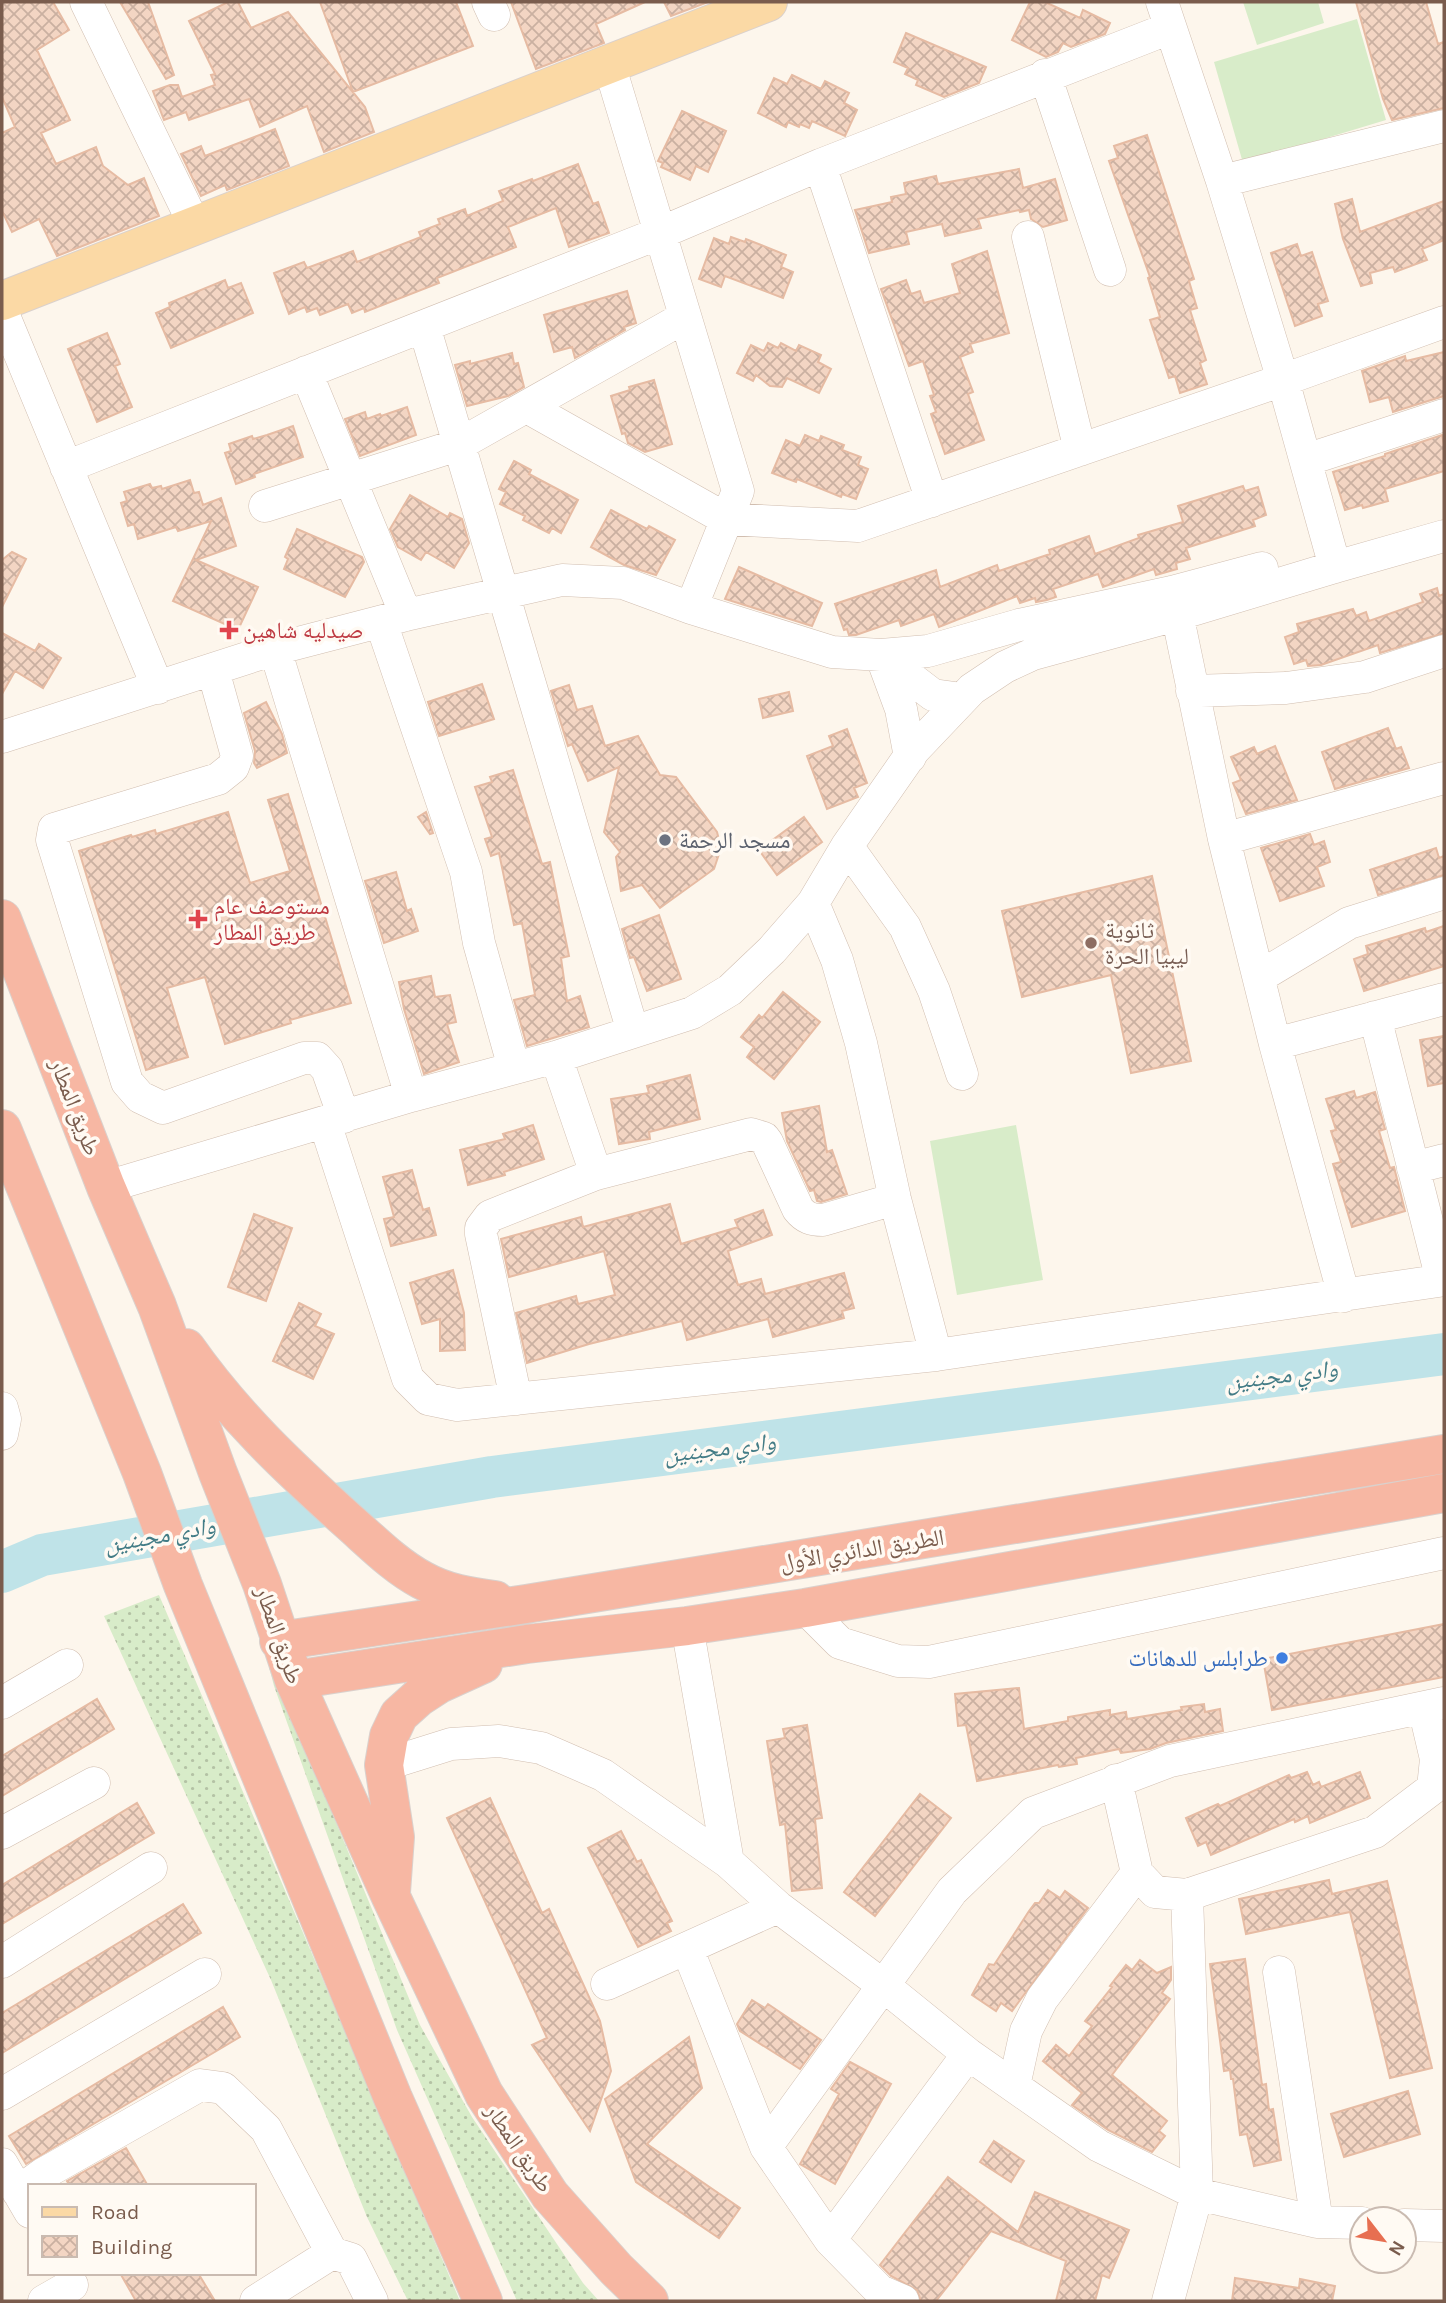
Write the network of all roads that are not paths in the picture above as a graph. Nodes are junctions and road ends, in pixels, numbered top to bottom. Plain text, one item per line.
1 (86, 2) edge
2 (768, 2) edge
3 (1166, 15) edge
4 (609, 64) junction
5 (1045, 75) junction
6 (1444, 126) edge
7 (820, 164) junction
8 (1222, 181) junction
9 (195, 226) junction
10 (660, 233) junction
11 (1028, 237) dead end
12 (1110, 270) dead end
13 (2, 301) edge
14 (2, 310) edge
15 (685, 317) junction
16 (1444, 322) edge
17 (424, 326) junction
18 (306, 372) junction
19 (1283, 380) junction
20 (527, 407) junction
21 (1444, 415) edge
22 (458, 445) junction
23 (1080, 450) junction
24 (1306, 460) junction
25 (65, 467) junction
26 (351, 481) junction
27 (932, 501) junction
28 (265, 506) dead end
29 (1444, 517) edge
30 (726, 519) junction
31 (1444, 536) edge
32 (1333, 558) junction
33 (501, 592) junction
34 (1174, 603) junction
35 (691, 608) junction
36 (393, 618) junction
37 (275, 649) junction
38 (1444, 651) edge
39 (881, 655) junction
40 (213, 670) junction
41 (158, 688) junction
42 (1192, 691) junction
43 (962, 699) junction
44 (2, 737) edge
45 (910, 757) junction
46 (1444, 778) edge
47 (1224, 839) junction
48 (847, 846) junction
49 (1444, 893) edge
50 (813, 903) junction
51 (2, 919) edge
52 (1258, 977) junction
53 (1444, 999) edge
54 (1375, 1017) junction
55 (633, 1032) junction
56 (1275, 1044) junction
57 (556, 1057) junction
58 (514, 1068) junction
59 (962, 1074) dead end
60 (411, 1096) junction
61 (334, 1120) junction
62 (2, 1129) edge
63 (1444, 1160) edge
64 (1413, 1168) junction
65 (596, 1174) junction
66 (106, 1187) junction
67 (895, 1199) junction
68 (1443, 1280) edge
69 (1344, 1296) junction
70 (157, 1306) junction
71 (936, 1355) junction
72 (516, 1399) junction
73 (2, 1408) edge
74 (2, 1434) edge
75 (1444, 1454) edge
76 (1444, 1493) edge
77 (1444, 1553) edge
78 (526, 1604) junction
79 (805, 1608) junction
80 (687, 1626) junction
81 (279, 1641) junction
82 (527, 1644) junction
83 (67, 1665) dead end
84 (294, 1680) junction
85 (2, 1703) edge
86 (1434, 1705) edge
87 (384, 1765) junction
88 (1116, 1780) junction
89 (94, 1783) dead end
90 (1439, 1792) edge
91 (2, 1833) edge
92 (728, 1863) junction
93 (151, 1868) dead end
94 (1138, 1873) junction
95 (1186, 1895) junction
96 (391, 1897) junction
97 (778, 1907) junction
98 (687, 1948) junction
99 (2, 1962) edge
100 (1279, 1972) dead end
101 (205, 1974) dead end
102 (607, 1984) dead end
103 (884, 1986) junction
104 (968, 2054) junction
105 (1014, 2086) junction
106 (2, 2094) edge
107 (766, 2147) junction
108 (2, 2164) edge
109 (36, 2184) edge
110 (1197, 2194) junction
111 (19, 2206) edge
112 (1317, 2222) junction
113 (1348, 2223) edge
114 (1418, 2225) edge
115 (1444, 2226) edge
116 (1444, 2238) edge
117 (830, 2240) junction
118 (332, 2253) junction
119 (73, 2286) edge
120 (44, 2301) edge
121 (256, 2301) edge
122 (373, 2301) edge
123 (484, 2301) edge
124 (649, 2301) edge
125 (903, 2301) edge
126 (1168, 2301) edge

1 - 9 street
2 - 4 main road
3 - 5 street
3 - 8 street
4 - 9 main road
4 - 10 street
5 - 7 street
5 - 12 street
6 - 8 street
7 - 10 street
7 - 27 street
8 - 19 street
9 - 13 main road
10 - 15 street
10 - 17 street
11 - 23 street
14 - 25 street
15 - 20 street
15 - 30 street
16 - 19 street
17 - 18 street
17 - 22 street
18 - 25 street
18 - 26 street
19 - 23 street
19 - 24 street
20 - 22 street
20 - 30 street
21 - 24 street
22 - 26 street
22 - 33 street
23 - 27 street
24 - 32 street
25 - 41 street
26 - 28 street
26 - 36 street
27 - 30 street
29 - 32 street
30 - 35 street
31 - 32 street
32 - 34 street
33 - 35 street
33 - 36 street
33 - 55 street
34 - 39 street
34 - 42 street
34 - 43 street
35 - 39 street
36 - 37 street
36 - 58 street
37 - 40 street
37 - 60 street
38 - 42 street
39 - 43 street
39 - 45 street
40 - 41 street
40 - 61 street
41 - 44 street
42 - 47 street
43 - 45 street
45 - 48 street
46 - 47 street
47 - 52 street
48 - 50 street
48 - 59 street
49 - 52 street
50 - 55 street
50 - 67 street
51 - 66 highway, طريق المطار
52 - 56 street
53 - 54 street
54 - 56 street
54 - 64 street
55 - 57 street
56 - 69 street
57 - 58 street
57 - 65 street
58 - 60 street
60 - 61 street
61 - 66 street
61 - 72 street
62 - 123 highway
63 - 64 street
64 - 68 street
65 - 67 street
65 - 72 street
66 - 70 highway, طريق المطار
67 - 71 street
68 - 69 street
69 - 71 street
70 - 78 highway
70 - 81 highway, طريق المطار
71 - 72 street
73 - 74 street
75 - 78 highway, الطريق الدائري الأول
76 - 79 highway, الطريق الدائري الأول
77 - 79 street
78 - 81 highway, الطريق الدائري الأول
79 - 80 highway, الطريق الدائري الأول
80 - 82 highway, الطريق الدائري الأول
80 - 92 street
81 - 84 highway, طريق المطار
82 - 84 highway, الطريق الدائري الأول
82 - 87 highway
83 - 85 street
84 - 96 highway, طريق المطار
86 - 88 street
86 - 90 street
87 - 92 street
87 - 96 highway
88 - 94 street
88 - 103 street
89 - 91 street
90 - 95 street
92 - 97 street
93 - 99 street
94 - 95 street
94 - 105 street
95 - 110 street
96 - 124 highway, طريق المطار
97 - 98 street
97 - 103 street
98 - 102 street
98 - 107 street
100 - 112 street
101 - 106 street
103 - 104 street
103 - 107 street
104 - 105 street
104 - 117 street
105 - 110 street
107 - 117 street
108 - 111 street
109 - 118 street
110 - 112 street
110 - 126 street
112 - 113 street
114 - 115 street
115 - 116 street
117 - 125 street
118 - 121 street
118 - 122 street
119 - 120 street

